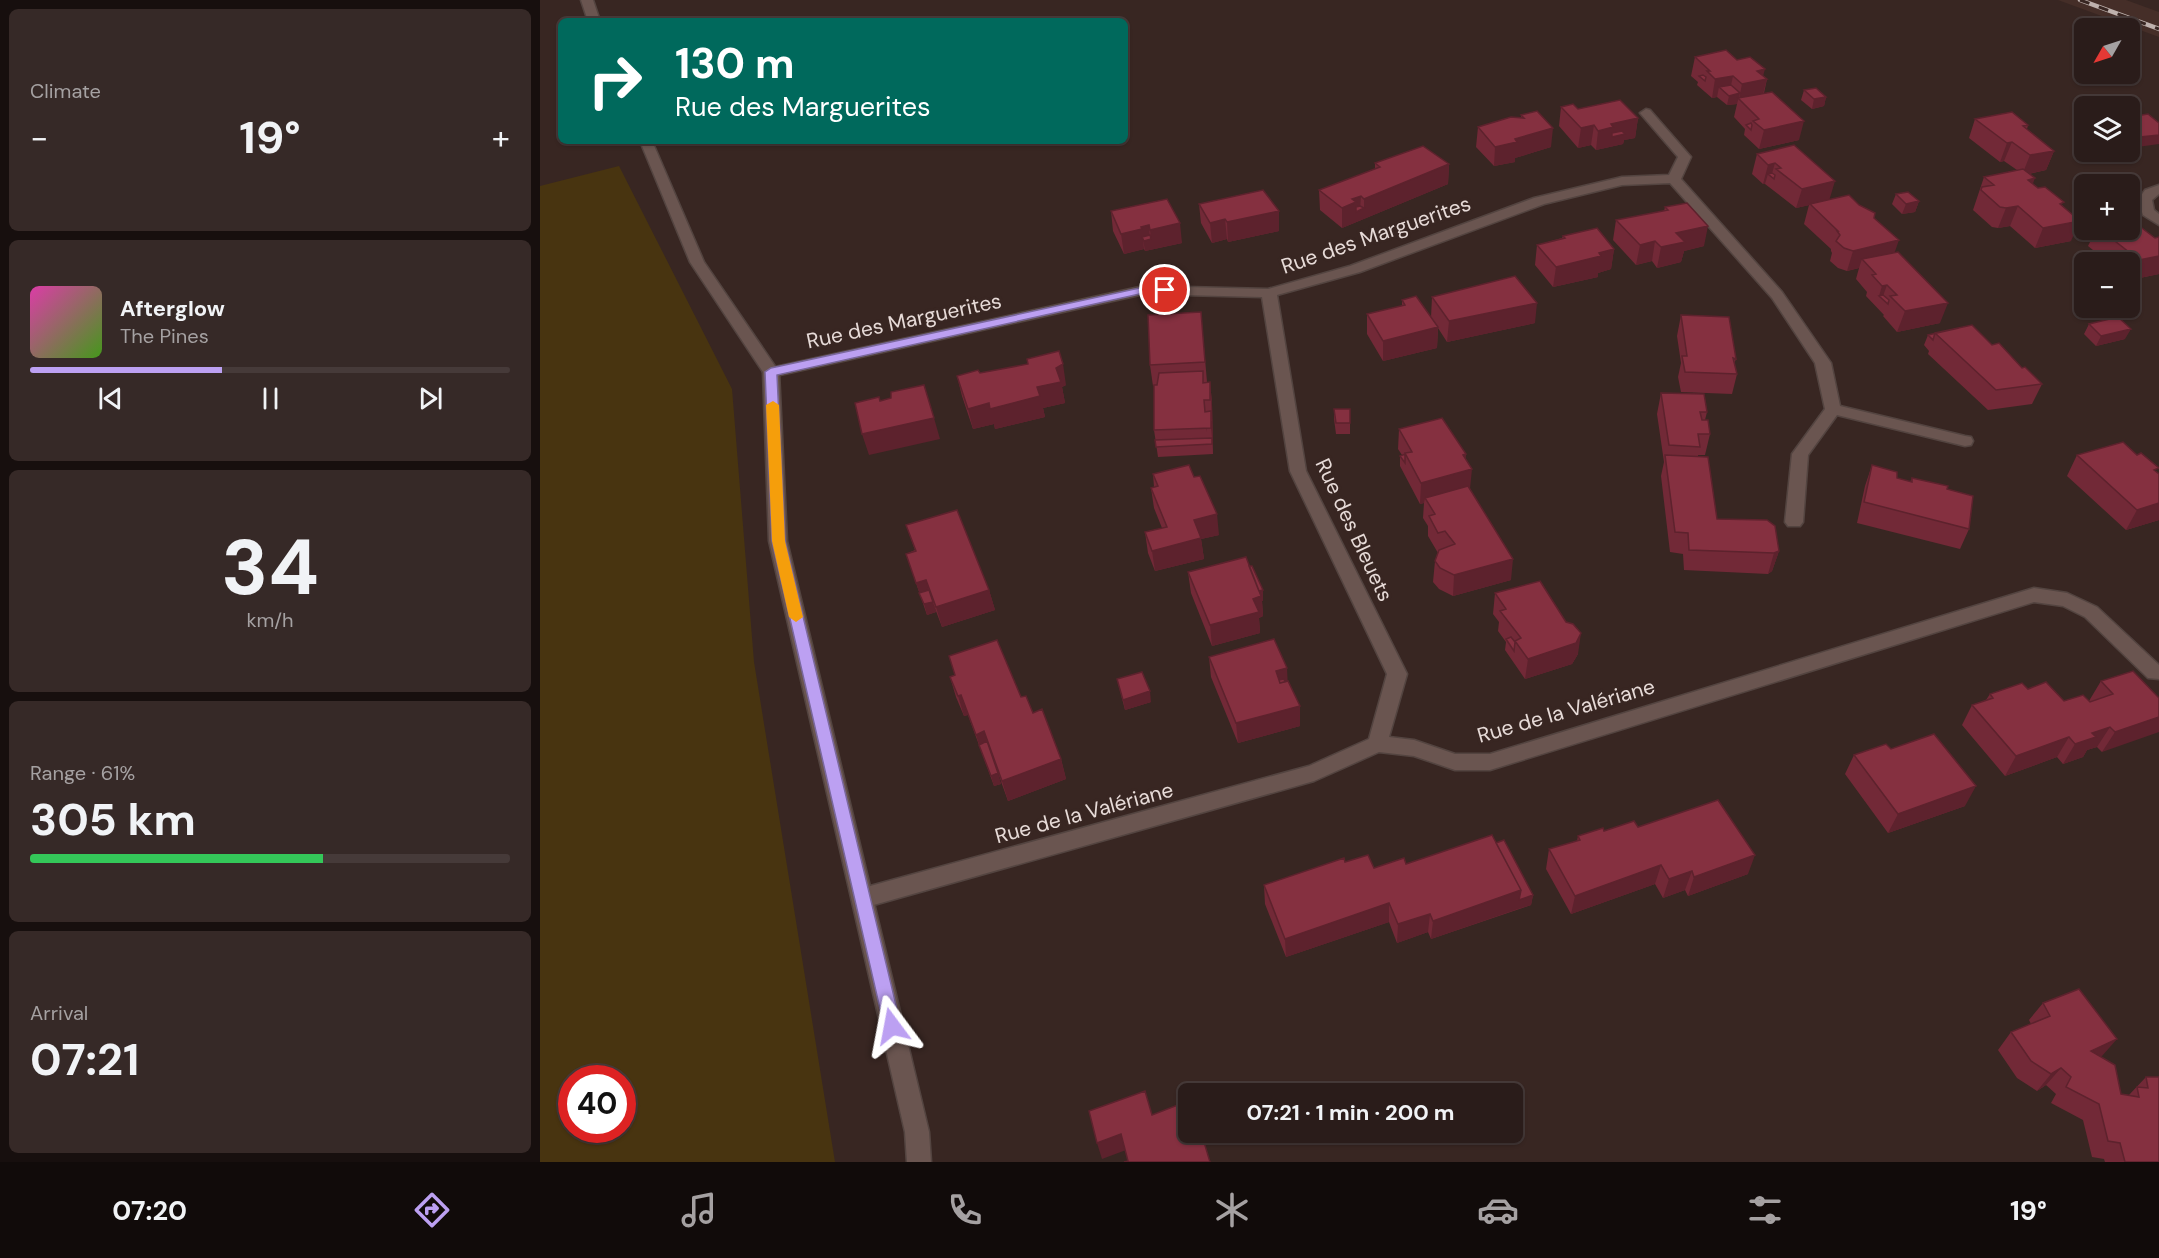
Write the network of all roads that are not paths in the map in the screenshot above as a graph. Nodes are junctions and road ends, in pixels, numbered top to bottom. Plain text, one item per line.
1 (587, 0) edge
2 (593, 18) edge
3 (1646, 113) dead end
4 (647, 144) edge
5 (1674, 179) junction
6 (2159, 189) edge
7 (2159, 221) edge
8 (1269, 293) junction
9 (771, 372) junction
10 (1833, 409) junction
11 (1965, 441) dead end
12 (1794, 522) dead end
13 (2155, 673) dead end
14 (1377, 744) junction
15 (863, 898) junction
16 (919, 1162) edge

1 - 2 street
3 - 5 street
4 - 9 street
5 - 8 street, Rue des Marguerites
5 - 10 street
6 - 7 street
8 - 9 street, Rue des Marguerites
8 - 14 street, Rue des Bleuets
9 - 15 street
10 - 11 street
10 - 12 street
13 - 14 street, Rue de la Valériane
14 - 15 street, Rue de la Valériane
15 - 16 street

